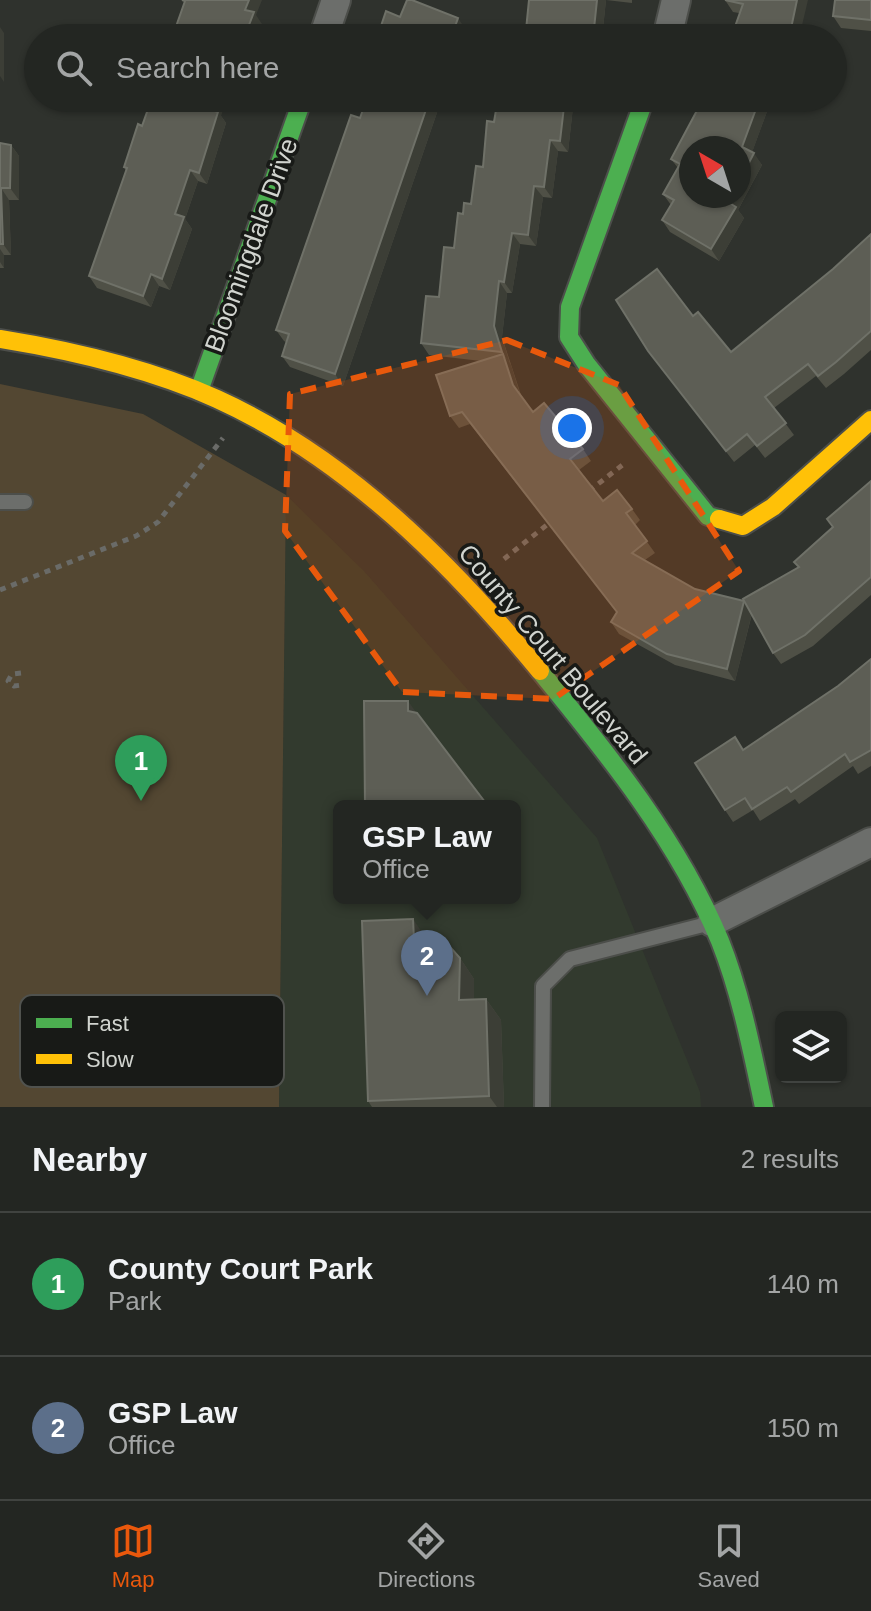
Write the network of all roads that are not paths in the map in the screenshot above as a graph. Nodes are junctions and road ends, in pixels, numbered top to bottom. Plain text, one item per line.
1 (336, 0) edge
2 (676, 0) edge
3 (328, 24) edge
4 (670, 24) edge
5 (298, 112) edge
6 (640, 112) edge
7 (0, 339) edge
8 (199, 391) junction
9 (871, 420) edge
10 (0, 502) edge
11 (25, 502) dead end
12 (871, 842) edge
13 (712, 922) junction
14 (542, 1107) edge
15 (764, 1107) edge

1 - 3 street
2 - 4 street
5 - 8 street, Bloomingdale Drive
6 - 9 street
7 - 8 street, County Court Boulevard
8 - 13 street, County Court Boulevard
10 - 11 lane
12 - 13 street
13 - 14 lane
13 - 15 street, County Court Boulevard

